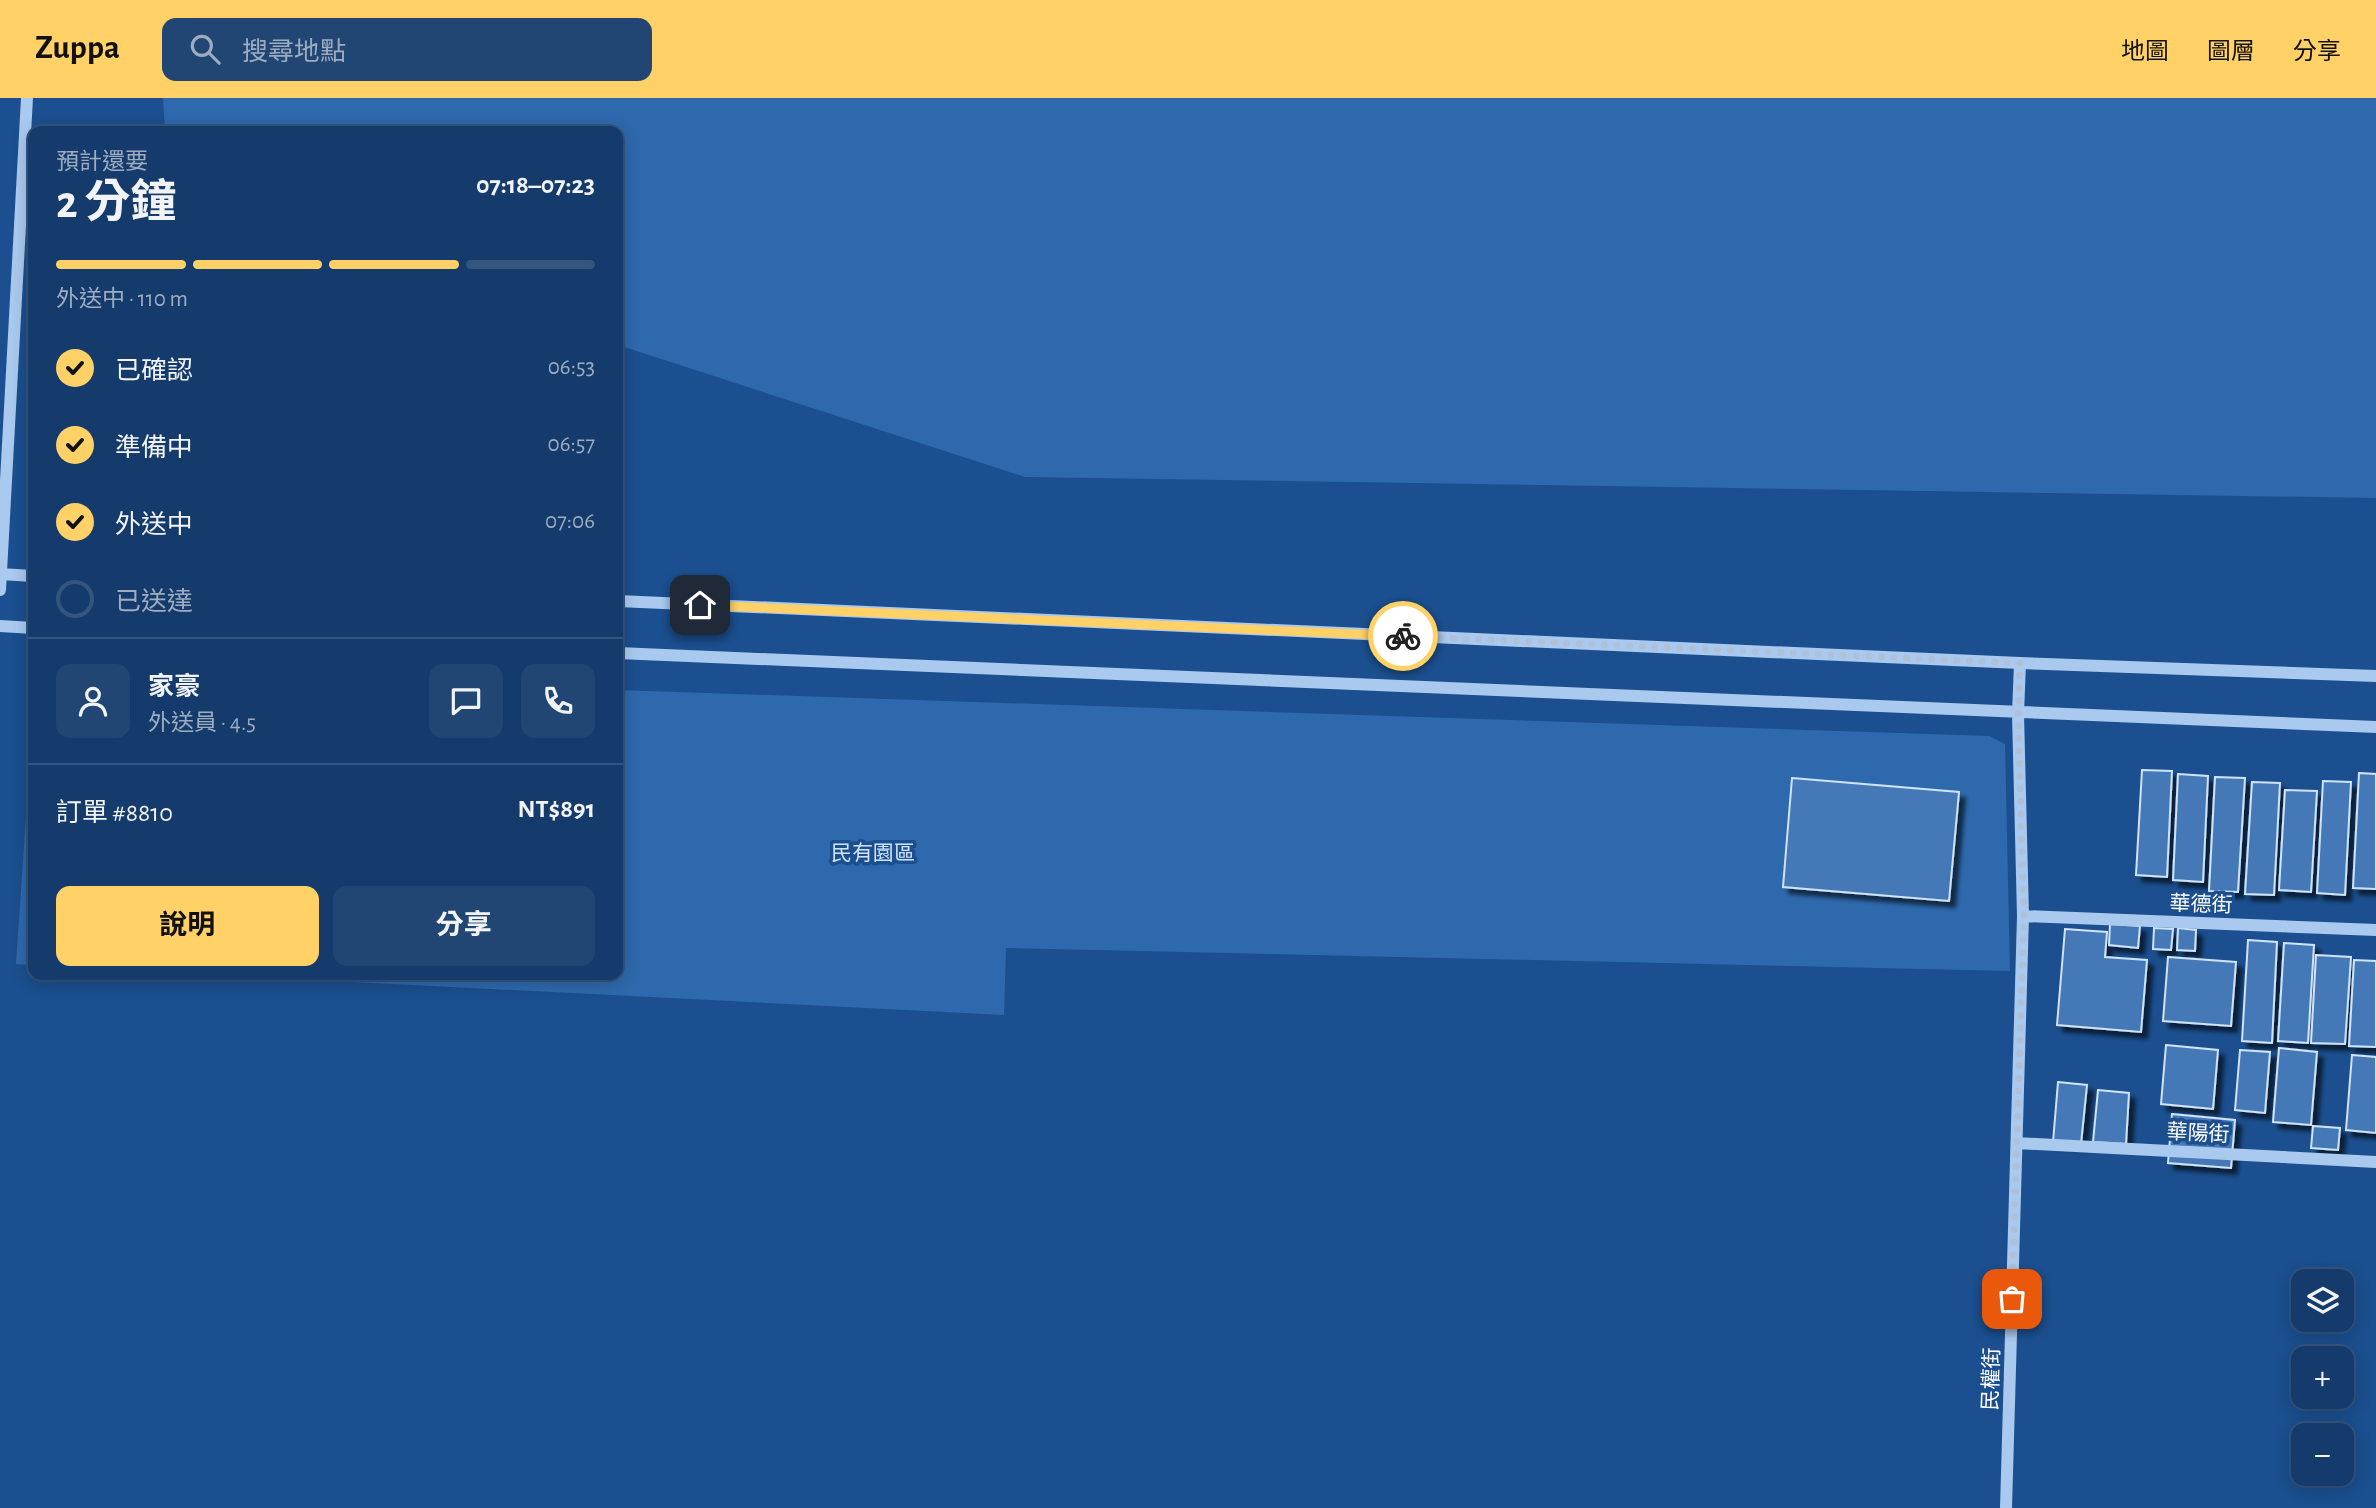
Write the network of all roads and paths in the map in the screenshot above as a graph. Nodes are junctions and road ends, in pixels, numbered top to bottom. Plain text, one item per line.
1 (27, 98) edge
2 (1, 574) edge
3 (28, 576) edge
4 (0, 590) edge
5 (623, 601) edge
6 (0, 626) edge
7 (28, 628) edge
8 (623, 653) edge
9 (2020, 663) junction
10 (2376, 676) edge
11 (2018, 714) junction
12 (2376, 727) edge
13 (2024, 916) junction
14 (2376, 930) edge
15 (2017, 1143) junction
16 (2376, 1162) edge
17 (2006, 1508) edge

1 - 2 street
2 - 3 street
2 - 4 street
5 - 9 street
6 - 7 street
8 - 11 street
9 - 10 street
9 - 11 street, 民權街
11 - 12 street
11 - 13 street, 民權街
13 - 14 street, 華德街
13 - 15 street, 民權街
15 - 16 street, 華陽街
15 - 17 street, 民權街

